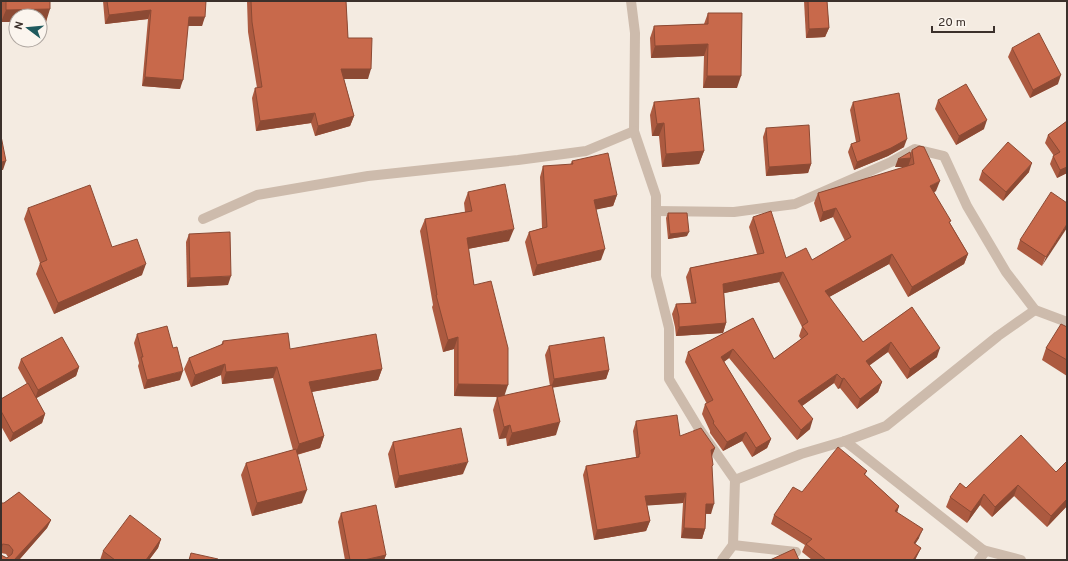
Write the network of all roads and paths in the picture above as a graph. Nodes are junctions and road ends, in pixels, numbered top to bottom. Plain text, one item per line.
1 (631, 1) edge
2 (634, 130) junction
3 (656, 211) junction
4 (203, 219) dead end
5 (1035, 310) junction
6 (1067, 322) edge
7 (845, 441) junction
8 (735, 480) junction
9 (733, 545) junction
10 (796, 552) edge
11 (981, 555) edge
12 (722, 560) edge
13 (1021, 560) edge

1 - 2 street
2 - 3 street
2 - 4 street
3 - 5 street
3 - 8 street
5 - 6 street
5 - 7 street
7 - 8 street
7 - 11 street
8 - 9 street
9 - 10 street
9 - 12 street
11 - 13 street

